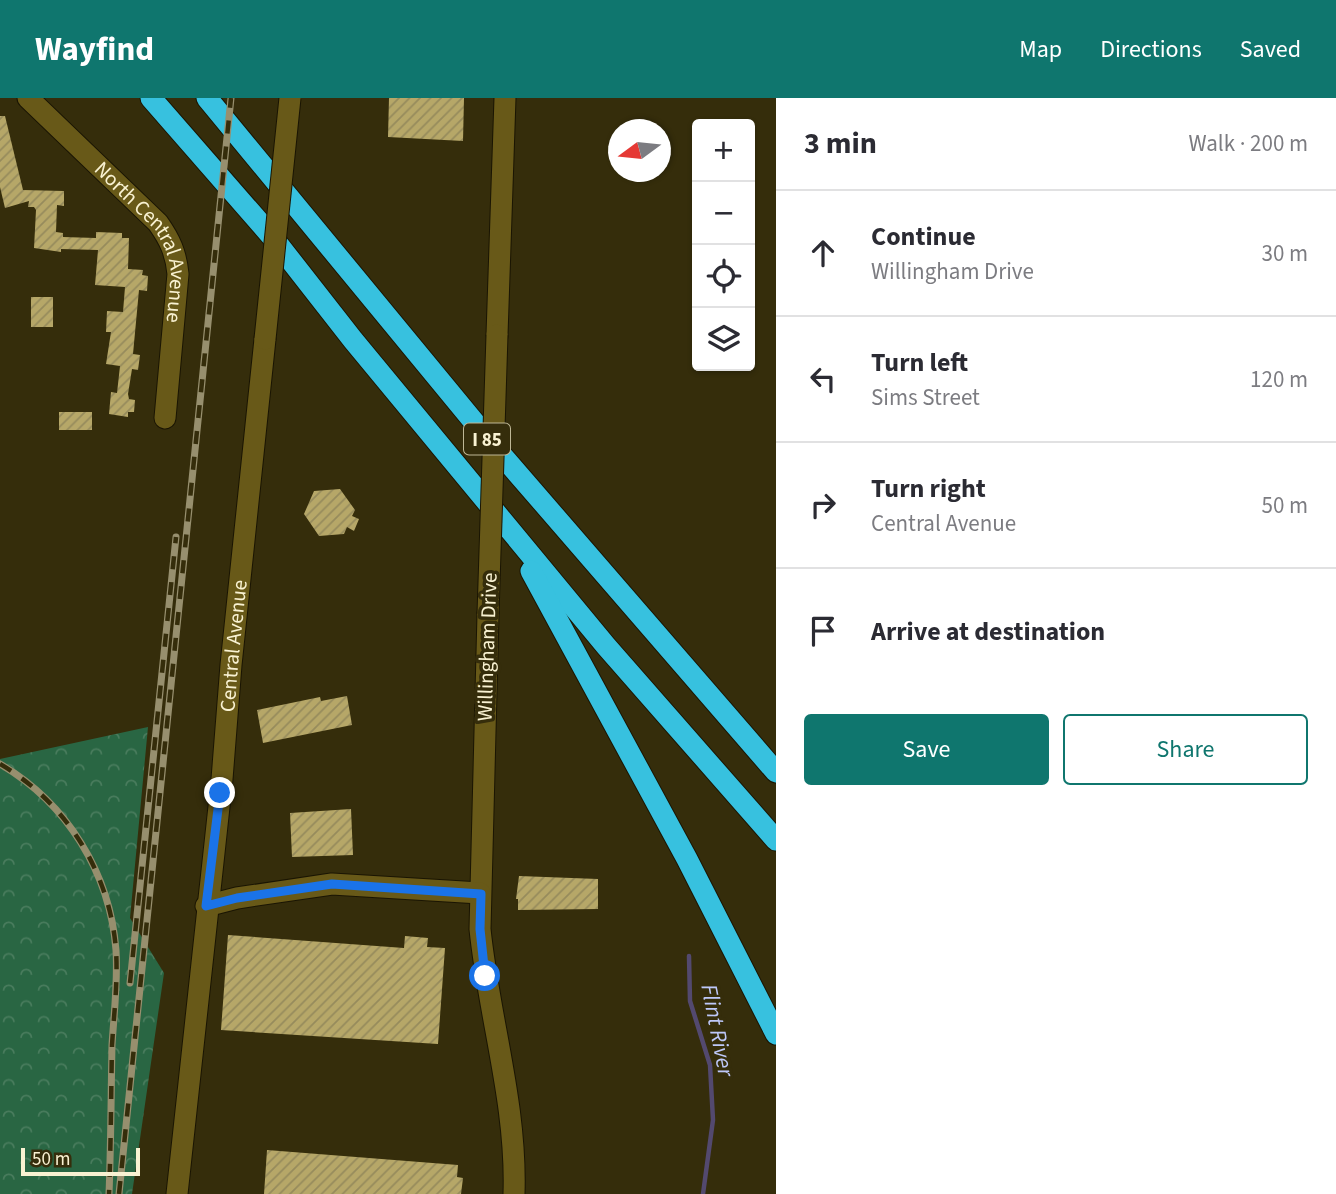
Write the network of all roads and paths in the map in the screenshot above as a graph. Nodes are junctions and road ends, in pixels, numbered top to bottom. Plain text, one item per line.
1 (28, 98) edge
2 (151, 98) edge
3 (207, 98) edge
4 (289, 98) edge
5 (505, 98) edge
6 (165, 418) dead end
7 (508, 529) junction
8 (776, 772) edge
9 (776, 840) edge
10 (481, 894) junction
11 (206, 906) junction
12 (776, 1034) edge
13 (177, 1194) edge
14 (513, 1194) edge

1 - 6 street, North Central Avenue
2 - 7 highway, I 85
3 - 8 highway, I 85
4 - 11 street, Central Avenue, bridge
5 - 10 street, Willingham Drive, bridge
7 - 9 highway, I 85
7 - 12 highway
10 - 11 street
10 - 14 street, Willingham Drive
11 - 13 street, Central Avenue

